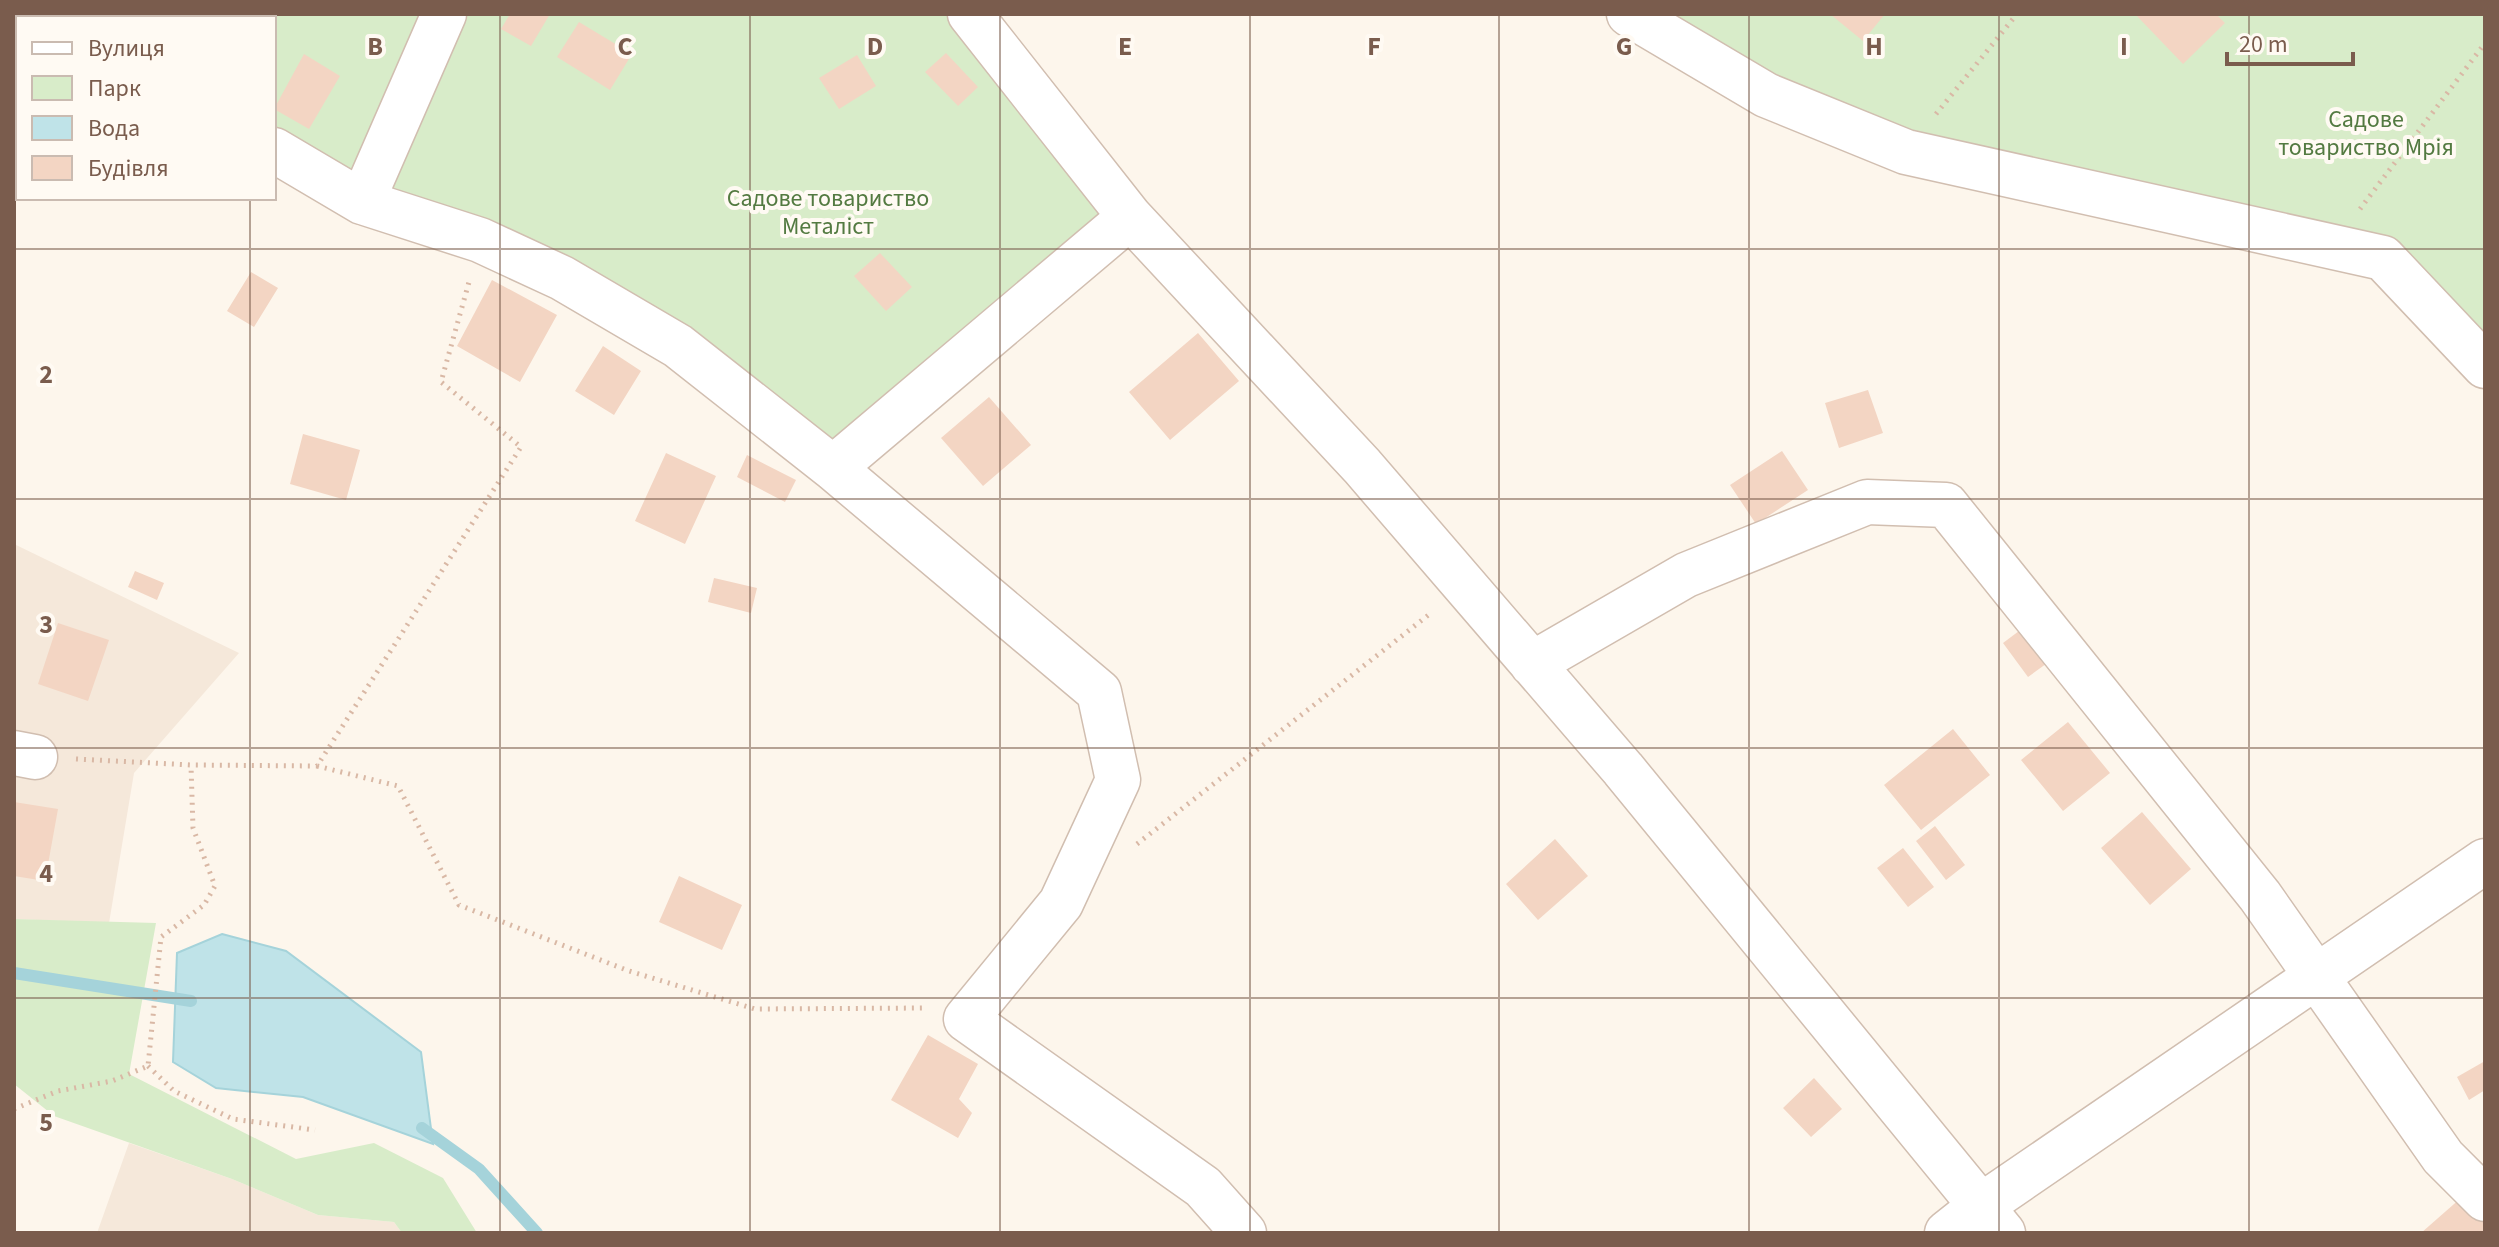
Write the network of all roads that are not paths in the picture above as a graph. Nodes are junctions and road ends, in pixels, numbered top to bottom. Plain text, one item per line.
1 (444, 14) edge
2 (970, 14) edge
3 (1629, 14) edge
4 (276, 151) edge
5 (362, 202) junction
6 (1130, 217) junction
7 (2485, 366) edge
8 (833, 468) junction
9 (1532, 664) junction
10 (2485, 861) edge
11 (2316, 976) junction
12 (2485, 1199) edge
13 (1992, 1219) edge
14 (1244, 1233) edge
15 (1947, 1233) edge

1 - 5 street
2 - 6 street
3 - 7 street
4 - 5 street
5 - 8 street
6 - 8 street
6 - 9 street
8 - 14 street
9 - 11 street
9 - 13 street
10 - 11 street
11 - 12 street
11 - 13 street
13 - 15 street

